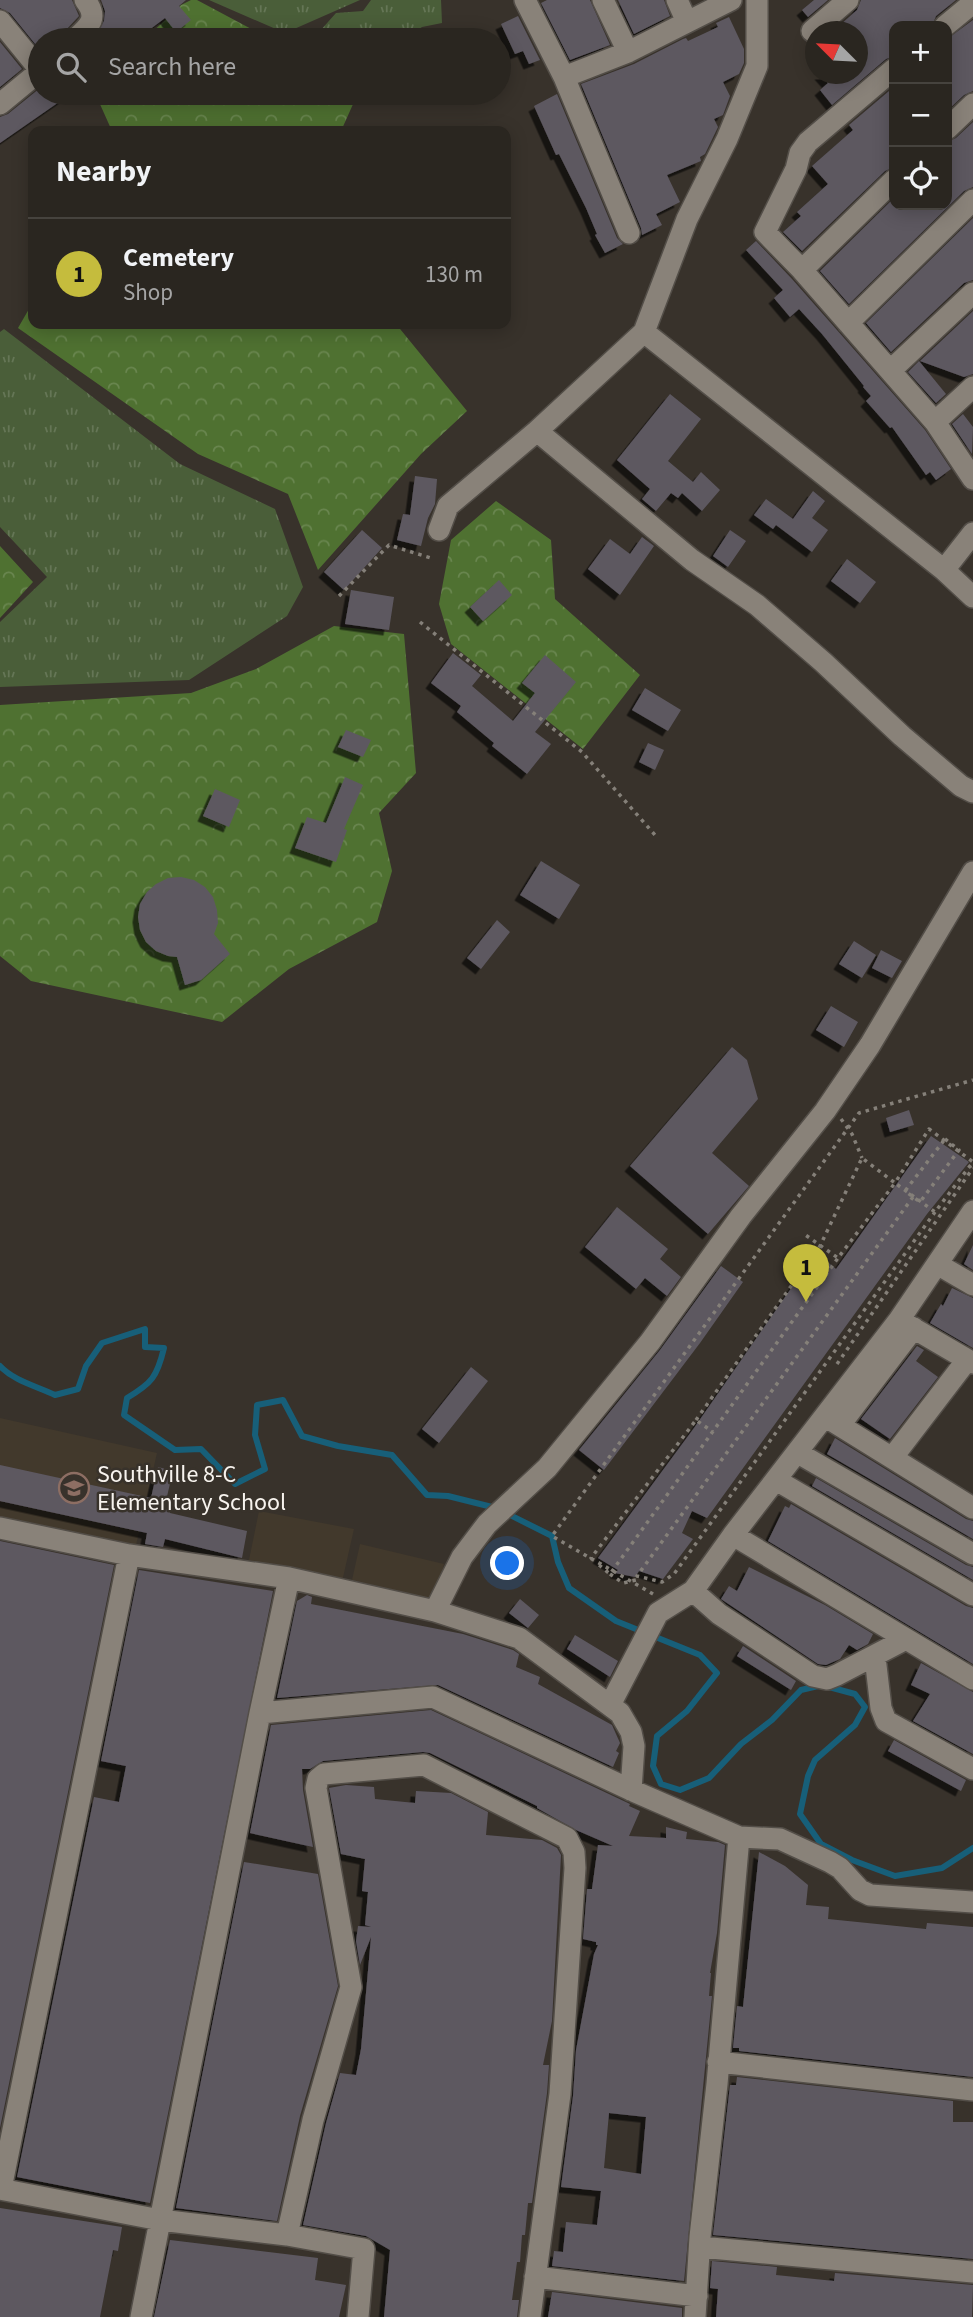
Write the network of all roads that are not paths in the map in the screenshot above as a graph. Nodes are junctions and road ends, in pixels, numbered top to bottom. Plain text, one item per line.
1 (85, 0) edge
2 (525, 0) edge
3 (603, 0) edge
4 (677, 0) edge
5 (731, 0) edge
6 (757, 0) edge
7 (848, 0) edge
8 (973, 2) edge
9 (694, 12) edge
10 (0, 21) edge
11 (823, 21) edge
12 (951, 21) edge
13 (87, 28) edge
14 (628, 52) junction
15 (28, 55) edge
16 (889, 73) edge
17 (564, 77) junction
18 (28, 80) edge
19 (973, 103) edge
20 (0, 104) edge
21 (952, 124) edge
22 (889, 185) edge
23 (973, 200) edge
24 (629, 233) dead end
25 (802, 270) junction
26 (973, 293) edge
27 (848, 323) junction
28 (644, 331) junction
29 (891, 370) junction
30 (973, 387) edge
31 (935, 422) junction
32 (537, 431) junction
33 (973, 479) edge
34 (439, 530) dead end
35 (973, 533) edge
36 (944, 570) junction
37 (973, 597) edge
38 (973, 792) edge
39 (973, 872) edge
40 (973, 1211) edge
41 (937, 1264) junction
42 (973, 1284) edge
43 (906, 1324) junction
44 (970, 1362) edge
45 (833, 1421) junction
46 (798, 1453) junction
47 (892, 1458) junction
48 (776, 1480) junction
49 (973, 1508) edge
50 (0, 1528) edge
51 (733, 1535) junction
52 (973, 1553) edge
53 (129, 1555) junction
54 (289, 1578) junction
55 (693, 1591) junction
56 (973, 1595) edge
57 (435, 1611) junction
58 (906, 1639) junction
59 (875, 1657) junction
60 (973, 1679) edge
61 (610, 1704) junction
62 (260, 1713) junction
63 (973, 1769) edge
64 (631, 1790) junction
65 (739, 1837) junction
66 (973, 1902) edge
67 (718, 2062) junction
68 (973, 2090) edge
69 (1, 2189) edge
70 (160, 2220) junction
71 (287, 2235) junction
72 (700, 2248) junction
73 (973, 2272) edge
74 (535, 2277) junction
75 (696, 2307) edge
76 (141, 2317) edge
77 (358, 2317) edge
78 (530, 2317) edge

1 - 13 street
2 - 17 street
3 - 14 street
4 - 9 street
5 - 9 street
6 - 28 street
7 - 11 street
8 - 12 street
9 - 14 street
10 - 15 street
14 - 17 street
16 - 25 street
17 - 24 street
18 - 20 street
19 - 21 street
22 - 25 street
23 - 27 street
25 - 27 street
26 - 29 street
27 - 29 street
28 - 32 street
28 - 36 street
29 - 31 street
30 - 31 street
31 - 33 street
32 - 34 street
32 - 38 street
35 - 36 street
36 - 37 street
39 - 57 street
40 - 41 street
41 - 42 street
41 - 43 street
43 - 44 street
43 - 45 street
44 - 47 street
45 - 46 street
45 - 47 street
46 - 48 street
46 - 52 street
47 - 49 street
48 - 51 street
48 - 56 street
50 - 53 street
51 - 55 street
51 - 58 street
53 - 54 street
53 - 69 street
54 - 57 street
54 - 62 street
55 - 59 street
55 - 61 street
57 - 61 street
58 - 59 street
58 - 60 street
59 - 63 street
61 - 64 street
62 - 64 street
62 - 70 street
64 - 65 street
65 - 66 street
65 - 67 street
67 - 68 street
67 - 72 street
69 - 70 street
70 - 71 street
70 - 76 street
71 - 74 street
71 - 77 street
72 - 73 street
72 - 75 street
74 - 75 street
74 - 78 street

